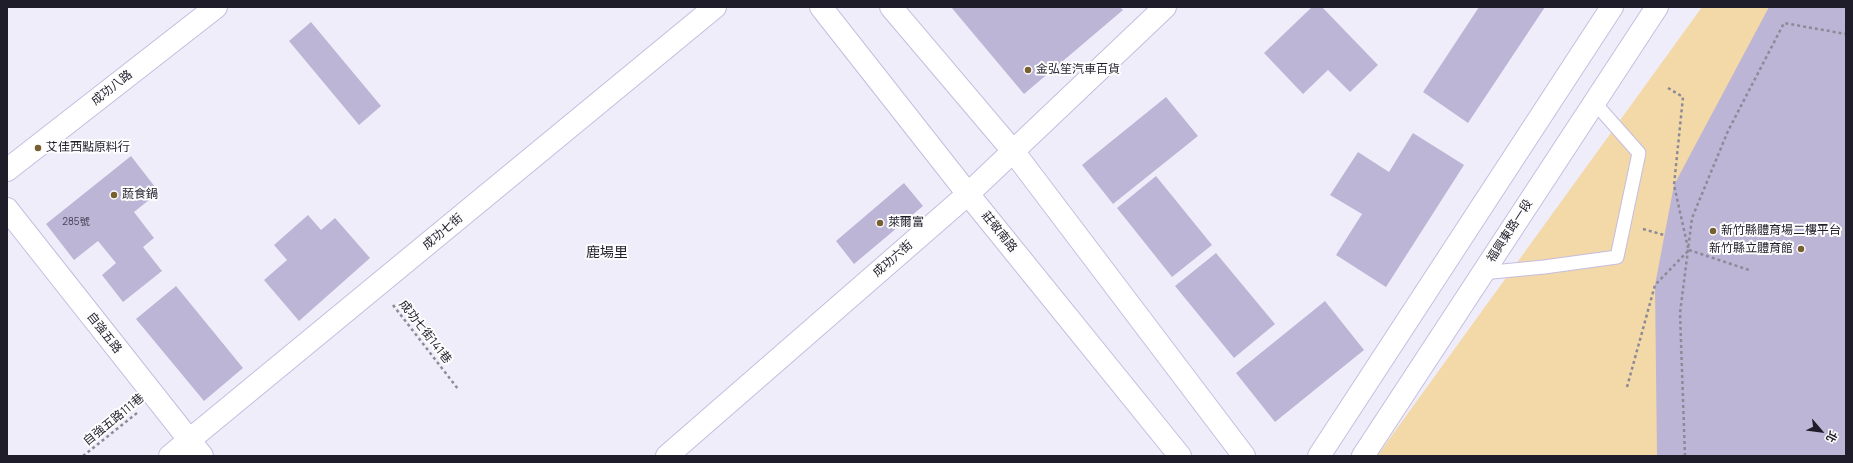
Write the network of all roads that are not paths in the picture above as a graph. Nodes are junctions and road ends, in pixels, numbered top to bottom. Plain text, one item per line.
1 (216, 7) edge
2 (715, 7) edge
3 (821, 7) edge
4 (891, 7) edge
5 (1165, 7) edge
6 (1612, 7) edge
7 (1656, 7) edge
8 (1594, 102) junction
9 (1013, 151) junction
10 (7, 170) edge
11 (968, 194) junction
12 (7, 210) edge
13 (1482, 274) junction
14 (196, 448) edge
15 (170, 456) edge
16 (667, 456) edge
17 (1180, 456) edge
18 (1244, 456) edge
19 (1319, 456) edge
20 (1363, 456) edge

1 - 10 street, 成功八路
2 - 14 street, 成功七街
3 - 11 street, 莊敬南路
4 - 9 street
5 - 9 street, 成功六街
6 - 19 street
7 - 8 street, 福興東路一段
8 - 13 street, 福興東路一段
8 - 13 lane
9 - 11 street, 成功六街
9 - 18 street
11 - 16 street, 成功六街
11 - 17 street, 莊敬南路
12 - 14 street, 自強五路
13 - 20 street, 福興東路一段
14 - 15 street, 成功七街

